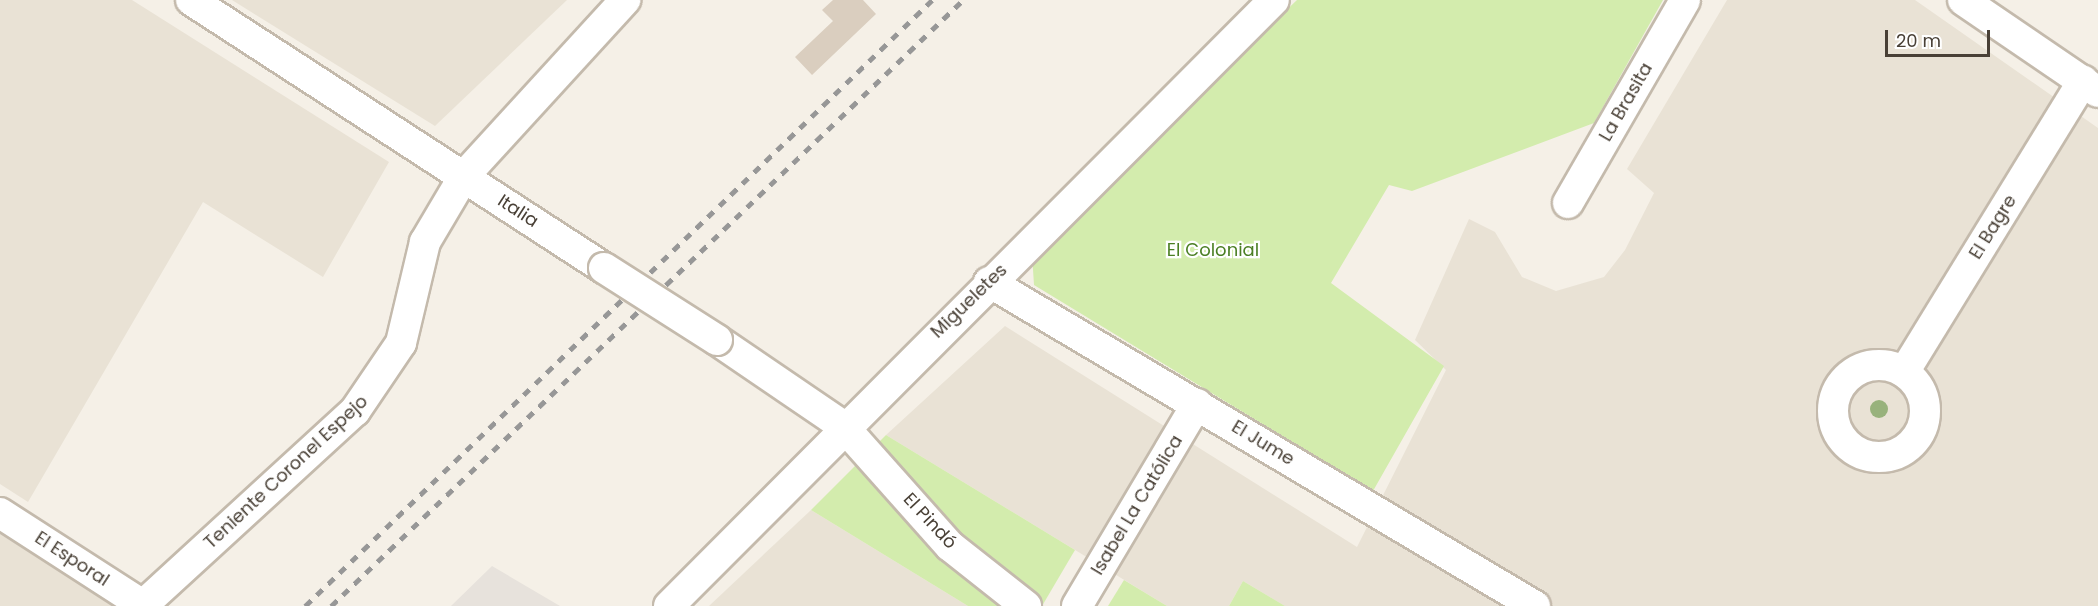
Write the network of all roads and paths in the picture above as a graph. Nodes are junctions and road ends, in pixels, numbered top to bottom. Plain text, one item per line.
1 (191, 0) edge
2 (625, 0) edge
3 (1274, 0) edge
4 (1685, 0) edge
5 (1963, 0) edge
6 (2090, 87) edge
7 (464, 176) junction
8 (1568, 203) dead end
9 (989, 282) junction
10 (1904, 372) dead end
11 (1197, 404) junction
12 (843, 426) junction
13 (0, 513) edge
14 (675, 604) edge
15 (143, 606) edge
16 (1026, 606) edge
17 (1077, 606) edge
18 (1534, 606) edge

1 - 7 street, Italia
2 - 7 street, Teniente Coronel Espejo
3 - 9 street, Migueletes
4 - 8 street, La Brasita
5 - 6 street
6 - 10 street, El Bagre
7 - 12 street, Italia, bridge
7 - 15 street, Teniente Coronel Espejo
9 - 11 street, El Jume
9 - 12 street, Migueletes
11 - 17 street, Isabel La Católica
11 - 18 street, El Jume
12 - 14 street, Migueletes
12 - 16 street, El Pindó
13 - 15 street, El Esporal

